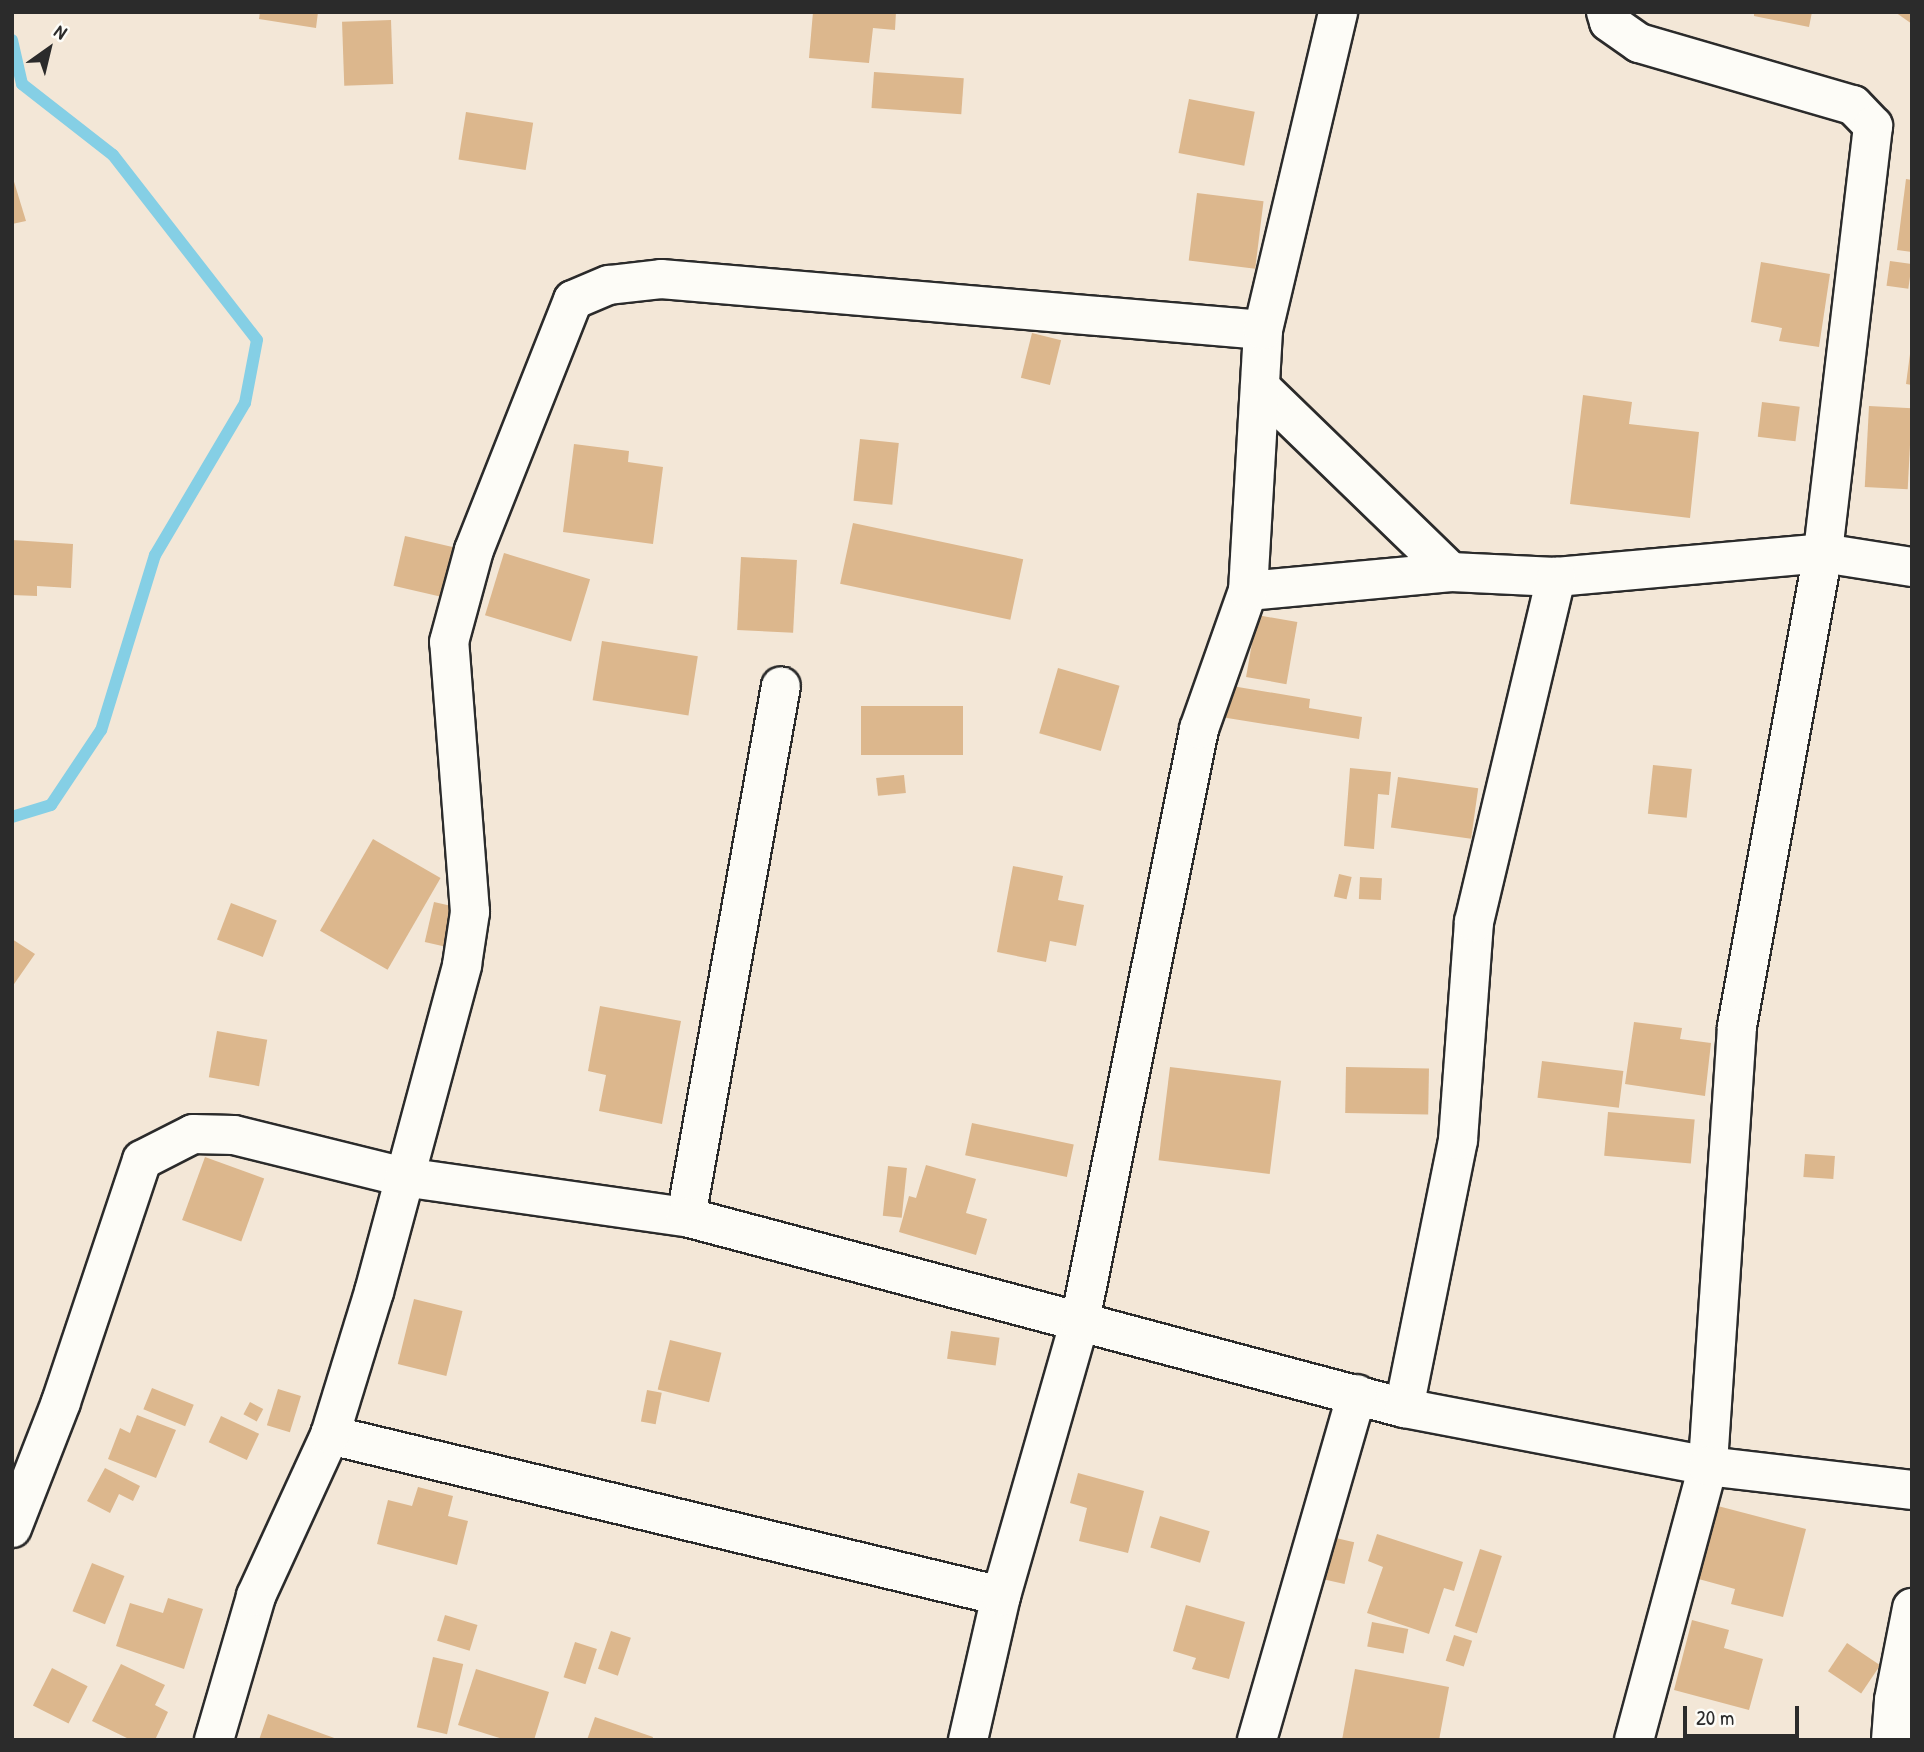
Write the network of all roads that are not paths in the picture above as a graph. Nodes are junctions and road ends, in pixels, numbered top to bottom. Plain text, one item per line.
1 (1338, 12) edge
2 (1606, 12) edge
3 (1264, 330) junction
4 (1260, 387) junction
5 (1823, 553) junction
6 (1912, 567) edge
7 (1451, 572) junction
8 (1556, 577) junction
9 (1248, 591) junction
10 (781, 686) dead end
11 (404, 1177) junction
12 (686, 1217) junction
13 (1080, 1321) junction
14 (1357, 1394) junction
15 (1404, 1408) junction
16 (330, 1435) junction
17 (1708, 1466) junction
18 (1912, 1490) edge
19 (12, 1528) edge
20 (1001, 1596) junction
21 (1912, 1608) edge
22 (214, 1740) edge
23 (968, 1740) edge
24 (1258, 1740) edge
25 (1634, 1740) edge
26 (1891, 1740) edge

1 - 3 street
2 - 5 street
3 - 4 street
3 - 11 street
4 - 7 street
4 - 9 street
5 - 6 street
5 - 8 street
5 - 17 street
7 - 8 street
7 - 9 street
8 - 15 street
9 - 13 street
10 - 12 street
11 - 12 street
11 - 16 street
11 - 19 street
12 - 13 street
13 - 14 street
13 - 20 street
14 - 15 street
14 - 24 street
15 - 17 street
16 - 20 street
16 - 22 street
17 - 18 street
17 - 25 street
20 - 23 street
21 - 26 street

